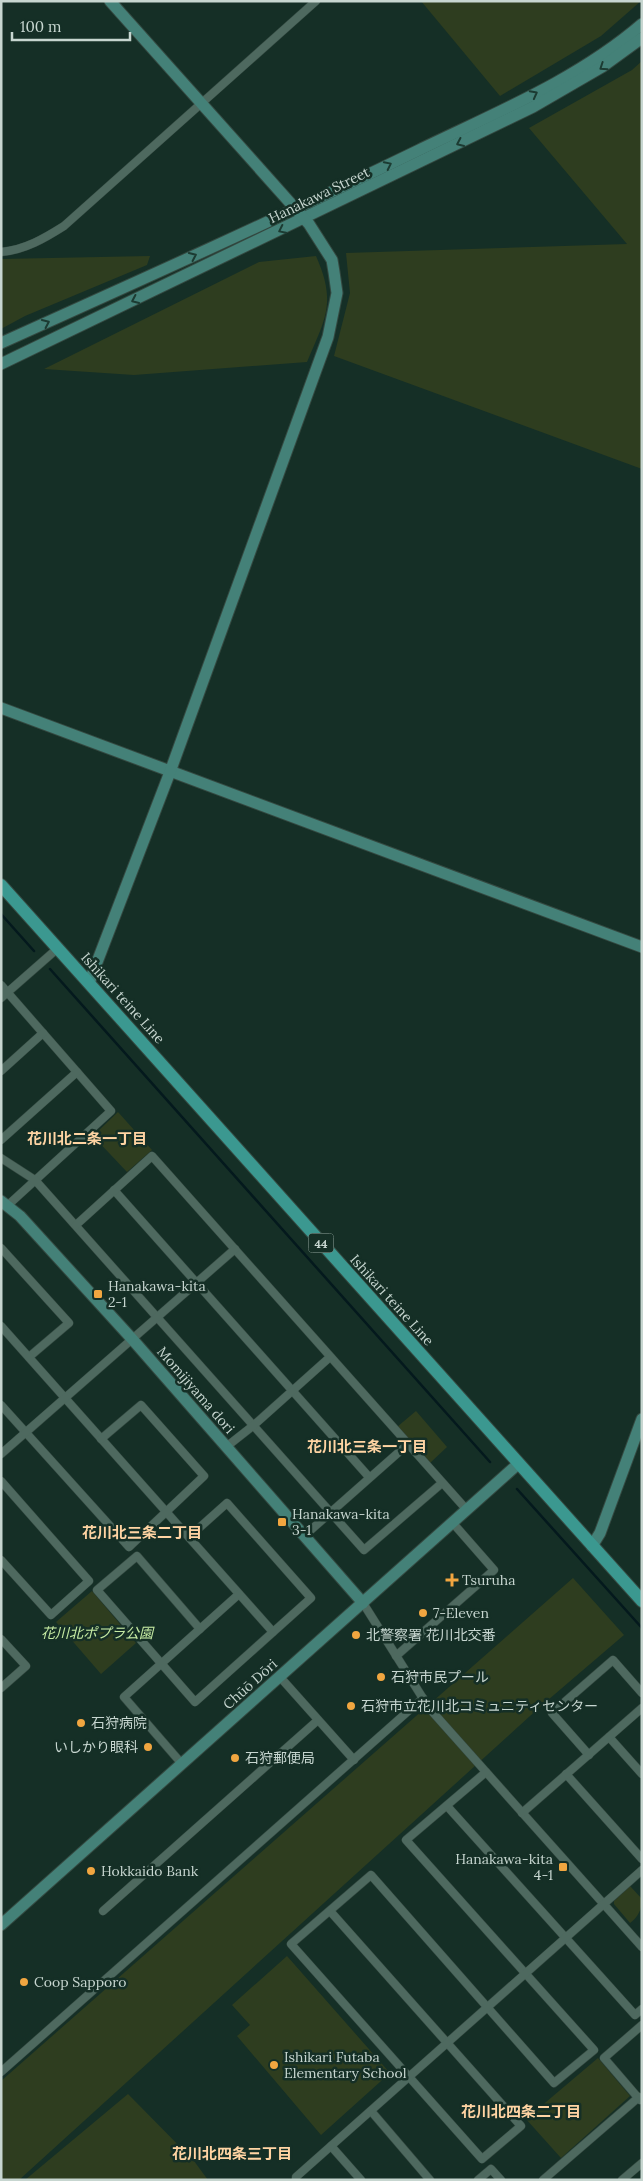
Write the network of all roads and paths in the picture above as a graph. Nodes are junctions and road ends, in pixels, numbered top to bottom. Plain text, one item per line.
1 (110, 1) edge
2 (316, 1) edge
3 (642, 24) edge
4 (642, 38) edge
5 (201, 105) junction
6 (296, 209) junction
7 (304, 219) junction
8 (1, 252) edge
9 (1, 343) edge
10 (1, 364) edge
11 (1, 708) edge
12 (170, 772) junction
13 (1, 885) edge
14 (642, 947) edge
15 (58, 948) junction
16 (89, 984) junction
17 (1, 986) edge
18 (4, 995) edge
19 (43, 1033) junction
20 (1, 1071) edge
21 (77, 1072) junction
22 (1, 1140) edge
23 (1, 1158) edge
24 (35, 1180) junction
25 (114, 1190) junction
26 (4, 1203) edge
27 (76, 1225) junction
28 (1, 1248) edge
29 (235, 1249) junction
30 (196, 1283) junction
31 (158, 1317) junction
32 (1, 1326) edge
33 (133, 1340) junction
34 (29, 1357) junction
35 (330, 1357) junction
36 (292, 1391) junction
37 (66, 1398) junction
38 (1, 1405) edge
39 (642, 1419) edge
40 (254, 1425) junction
41 (26, 1433) junction
42 (101, 1439) junction
43 (408, 1444) junction
44 (226, 1447) junction
45 (1, 1454) edge
46 (518, 1464) junction
47 (369, 1477) junction
48 (1, 1481) edge
49 (442, 1483) junction
50 (466, 1509) junction
51 (166, 1512) junction
52 (331, 1512) junction
53 (452, 1522) junction
54 (304, 1536) junction
55 (189, 1537) junction
56 (592, 1546) junction
57 (1, 1560) edge
58 (239, 1594) junction
59 (642, 1601) edge
60 (363, 1603) junction
61 (200, 1629) junction
62 (273, 1632) junction
63 (1, 1639) edge
64 (396, 1656) junction
65 (161, 1664) junction
66 (280, 1678) junction
67 (1, 1688) edge
68 (642, 1693) edge
69 (423, 1698) junction
70 (642, 1708) edge
71 (318, 1720) junction
72 (609, 1737) junction
73 (589, 1755) junction
74 (354, 1760) junction
75 (182, 1764) junction
76 (486, 1772) junction
77 (566, 1774) junction
78 (642, 1774) edge
79 (447, 1806) junction
80 (522, 1813) junction
81 (642, 1859) edge
82 (642, 1870) edge
83 (604, 1904) junction
84 (330, 1911) junction
85 (103, 1912) dead end
86 (1, 1925) edge
87 (566, 1938) junction
88 (641, 1944) edge
89 (526, 1973) junction
90 (487, 2008) junction
91 (642, 2009) edge
92 (642, 2025) edge
93 (447, 2043) junction
94 (1, 2072) edge
95 (409, 2077) junction
96 (640, 2099) edge
97 (371, 2110) junction
98 (331, 2146) junction
99 (642, 2163) edge
100 (296, 2180) edge
101 (361, 2180) edge
102 (430, 2180) edge
103 (478, 2180) edge
104 (501, 2180) edge
105 (543, 2180) edge
106 (622, 2180) edge

1 - 5 street
2 - 5 street
6 -> 3 street, Hanakawa Street
4 -> 7 street, Hanakawa Street
5 - 6 street
5 - 8 street
6 - 7 street
9 -> 6 street, Hanakawa Street
7 -> 10 street, Hanakawa Street
7 - 12 street
11 - 12 street
12 - 14 street
12 - 16 street
13 - 15 main road, Ishikari teine Line / 44
15 - 16 main road, Ishikari teine Line / 44
15 - 18 street
16 - 46 main road, Ishikari teine Line / 44
17 - 18 street
18 - 19 street
19 - 20 street
19 - 21 street
21 - 22 street
21 - 24 street
23 - 24 street
24 - 26 street
24 - 27 street
25 - 27 street
25 - 29 street
25 - 30 street
26 - 33 street, Momijiyama dori
27 - 31 street
28 - 34 street
29 - 30 street
29 - 35 street
30 - 31 street
30 - 36 street
31 - 33 street
31 - 40 street
32 - 34 street
33 - 37 street
33 - 44 street, Momijiyama dori
34 - 37 street
35 - 36 street
35 - 43 street
36 - 40 street
36 - 47 street
37 - 41 street
37 - 42 street
38 - 41 street
39 - 56 street
40 - 44 street
40 - 52 street
41 - 45 street
41 - 51 street
42 - 51 street
42 - 51 street
43 - 47 street
43 - 49 street
44 - 54 street, Momijiyama dori
46 - 50 street, Chūō Dōri
46 - 56 main road, Ishikari teine Line / 44
47 - 52 street
48 - 57 street
49 - 50 street
49 - 52 street
50 - 53 street, Chūō Dōri
51 - 55 street
52 - 54 street
53 - 60 street, Chūō Dōri
53 - 64 street
54 - 60 street, Momijiyama dori
55 - 58 street
55 - 62 street
56 - 59 main road, Ishikari teine Line / 44
58 - 61 street
58 - 62 street
60 - 64 street
60 - 66 street, Chūō Dōri
61 - 65 street
61 - 65 street
62 - 65 street
63 - 67 street
64 - 69 street
65 - 75 street
66 - 71 street
66 - 75 street, Chūō Dōri
68 - 73 street
69 - 74 street
69 - 76 street
70 - 72 street
71 - 74 street
71 - 85 street
72 - 73 street
72 - 78 street
73 - 77 street
74 - 94 street
75 - 86 street, Chūō Dōri
76 - 79 street
76 - 80 street
77 - 80 street
77 - 81 street
79 - 87 street
79 - 89 street
80 - 83 street
82 - 83 street
83 - 87 street
83 - 88 street
84 - 90 street
84 - 93 street
84 - 95 street
87 - 89 street
87 - 91 street
89 - 90 street
89 - 90 street
90 - 93 street
92 - 96 street
93 - 95 street
93 - 95 street
95 - 97 street
96 - 105 street
97 - 98 street
97 - 102 street
98 - 100 street
98 - 101 street
99 - 106 street
103 - 104 street

